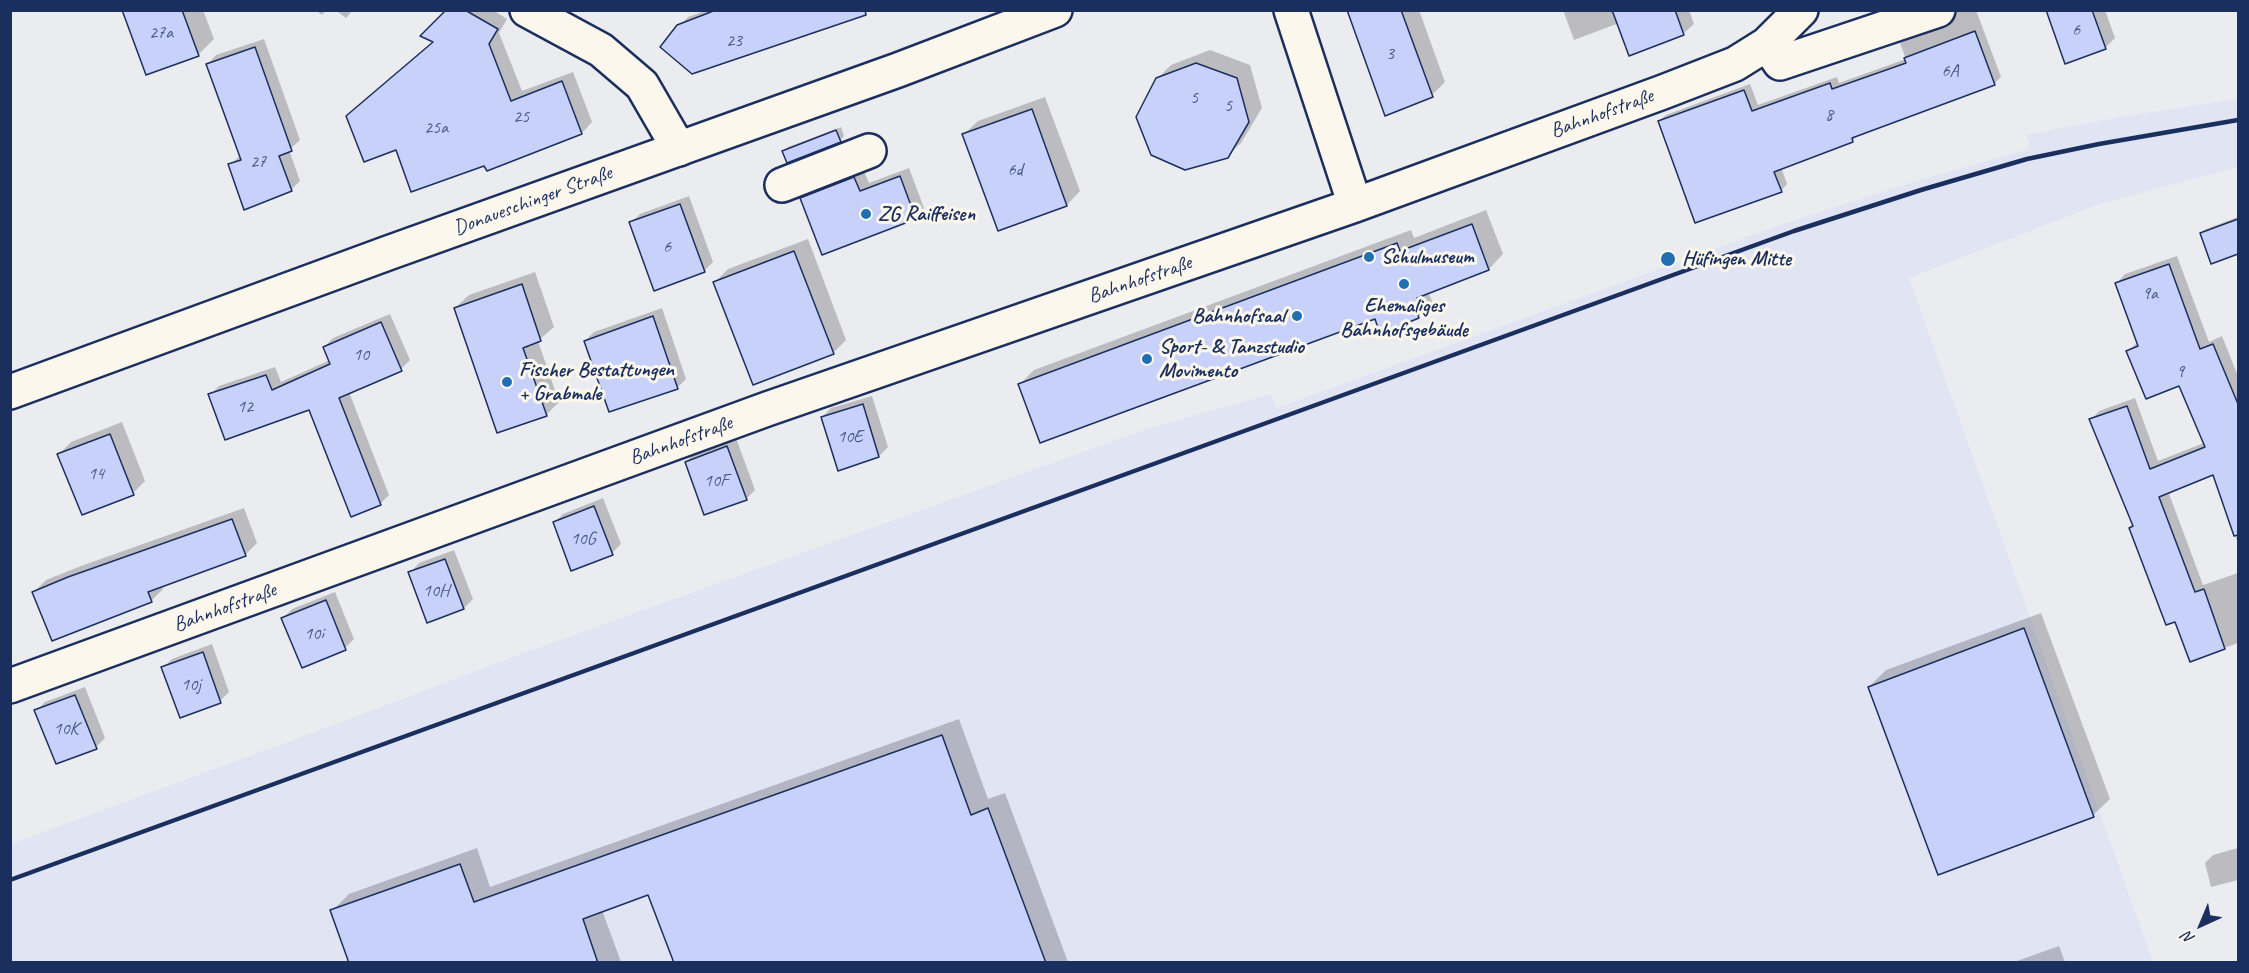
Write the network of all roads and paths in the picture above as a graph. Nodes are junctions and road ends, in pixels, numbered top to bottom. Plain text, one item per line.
1 (527, 10) edge
2 (1055, 10) edge
3 (1291, 10) edge
4 (1802, 10) edge
5 (1938, 10) edge
6 (1767, 44) junction
7 (679, 148) junction
8 (869, 151) dead end
9 (782, 185) dead end
10 (1355, 205) junction
11 (10, 392) edge
12 (10, 686) edge

1 - 7 street
2 - 7 street, Donaueschinger Straße
3 - 10 street
4 - 6 street, Bahnhofstraße
5 - 6 street
6 - 10 street, Bahnhofstraße
7 - 11 street, Donaueschinger Straße
8 - 9 street
10 - 12 street, Bahnhofstraße

